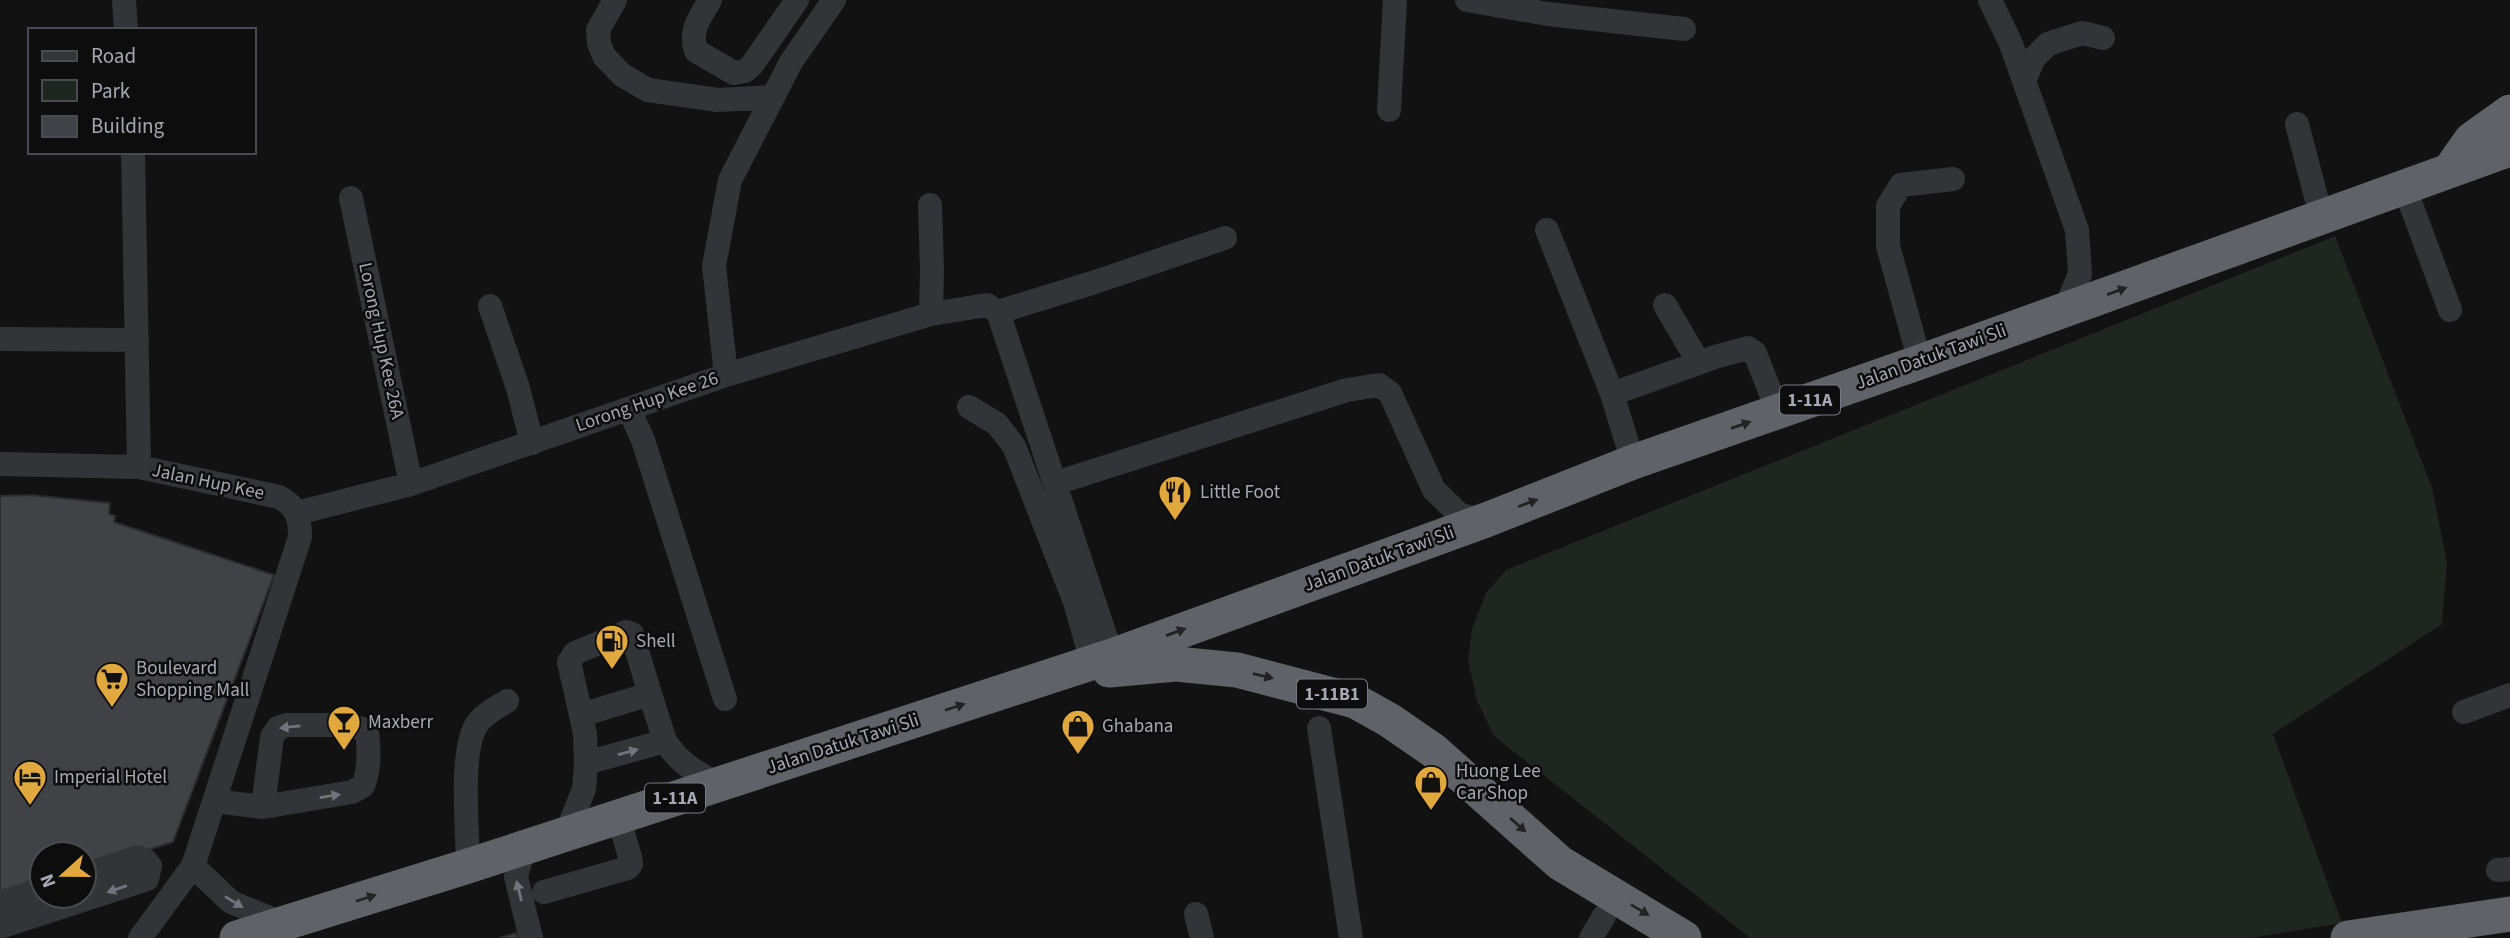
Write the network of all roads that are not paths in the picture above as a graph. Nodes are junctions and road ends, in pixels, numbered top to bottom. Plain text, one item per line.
1 (124, 0) edge
2 (615, 0) edge
3 (710, 0) edge
4 (797, 0) edge
5 (834, 0) edge
6 (1395, 0) edge
7 (1467, 0) edge
8 (1990, 0) edge
9 (126, 28) edge
10 (1684, 29) dead end
11 (2103, 38) dead end
12 (765, 46) junction
13 (791, 62) junction
14 (2024, 80) junction
15 (772, 97) junction
16 (1389, 110) dead end
17 (2510, 112) edge
18 (2297, 124) dead end
19 (2510, 149) edge
20 (133, 154) edge
21 (2450, 170) junction
22 (1953, 179) dead end
23 (2404, 186) junction
24 (351, 198) dead end
25 (930, 205) dead end
26 (2321, 216) junction
27 (1547, 230) dead end
28 (1225, 238) dead end
29 (1665, 305) dead end
30 (490, 306) dead end
31 (2065, 309) junction
32 (2450, 310) dead end
33 (998, 312) junction
34 (931, 314) junction
35 (0, 339) edge
36 (136, 340) junction
37 (1920, 362) junction
38 (1699, 363) junction
39 (726, 375) junction
40 (1612, 394) junction
41 (969, 407) dead end
42 (629, 409) junction
43 (1778, 412) junction
44 (532, 443) junction
45 (1633, 462) junction
46 (0, 464) edge
47 (139, 467) junction
48 (1056, 483) junction
49 (411, 484) junction
50 (297, 513) junction
51 (1486, 520) junction
52 (1102, 659) junction
53 (1049, 676) junction
54 (650, 694) junction
55 (2510, 695) edge
56 (725, 699) dead end
57 (507, 701) dead end
58 (2464, 712) dead end
59 (581, 715) junction
60 (1319, 728) dead end
61 (665, 741) junction
62 (586, 763) junction
63 (720, 783) junction
64 (214, 801) junction
65 (263, 807) junction
66 (618, 816) junction
67 (566, 834) junction
68 (528, 846) junction
69 (1560, 863) junction
70 (193, 866) junction
71 (468, 866) junction
72 (98, 870) edge
73 (544, 892) dead end
74 (28, 894) edge
75 (98, 895) edge
76 (0, 903) edge
77 (52, 910) edge
78 (1196, 914) dead end
79 (2510, 914) edge
80 (2510, 926) edge
81 (0, 927) edge
82 (297, 927) edge
83 (1598, 927) edge
84 (140, 938) edge
85 (237, 938) edge
86 (531, 938) edge
87 (1202, 938) edge
88 (1351, 938) edge
89 (1684, 938) edge
90 (2348, 938) edge
91 (2429, 938) edge

1 - 9 street
2 - 15 street
3 - 12 street
4 - 12 street
5 - 13 street
6 - 16 street
7 - 10 street
8 - 14 street
11 - 14 street
12 - 13 street
13 - 15 street
14 - 31 street
15 - 39 street
17 - 21 highway
18 - 26 street
19 - 21 highway, Jalan Datuk Tawi Sli / 1-11A
20 - 36 street, Jalan Hup Kee
21 - 23 highway, Jalan Datuk Tawi Sli / 1-11A
22 - 37 street
23 - 26 highway, Jalan Datuk Tawi Sli / 1-11A
23 - 32 street
24 - 49 street, Lorong Hup Kee 26A
25 - 34 street
31 -> 26 highway, Jalan Datuk Tawi Sli / 1-11A
27 - 40 street
28 - 33 street
29 - 38 street
30 - 44 street
31 - 37 highway, Jalan Datuk Tawi Sli / 1-11A
33 - 34 street, Lorong Hup Kee 26
33 - 48 street
34 - 39 street, Lorong Hup Kee 26
35 - 36 street
36 - 47 street, Jalan Hup Kee
37 - 43 highway, Jalan Datuk Tawi Sli / 1-11A
38 - 40 street
38 - 43 street
39 - 42 street, Lorong Hup Kee 26
40 - 45 street
41 - 52 street
42 - 44 street, Lorong Hup Kee 26
42 - 56 street
45 -> 43 highway, Jalan Datuk Tawi Sli / 1-11A
44 - 49 street, Lorong Hup Kee 26
51 -> 45 highway, Jalan Datuk Tawi Sli / 1-11A
46 - 47 street
47 - 50 street, Jalan Hup Kee
48 - 51 street
48 - 52 street
49 - 50 street, Lorong Hup Kee 26
50 - 64 street
52 -> 51 highway, Jalan Datuk Tawi Sli / 1-11A
52 - 53 highway, Jalan Datuk Tawi Sli / 1-11A
63 -> 53 highway, Jalan Datuk Tawi Sli / 1-11A
53 -> 69 highway, 1-11B1
54 - 59 street
54 - 59 street
54 - 61 street
55 - 58 street
57 - 71 street
59 - 62 street
60 - 88 street
62 -> 61 street
61 - 63 street
62 - 67 street
63 - 66 highway, Jalan Datuk Tawi Sli / 1-11A
64 - 65 street
64 - 70 street
65 -> 65 street
66 - 67 highway, Jalan Datuk Tawi Sli / 1-11A
66 - 73 street
67 - 68 highway, Jalan Datuk Tawi Sli / 1-11A
68 - 71 highway, Jalan Datuk Tawi Sli / 1-11A
86 -> 68 street
69 - 83 highway
69 -> 89 highway, 1-11B1
70 -> 82 street
70 - 84 street
82 -> 71 highway, Jalan Datuk Tawi Sli / 1-11A
72 -> 75 street
74 - 76 street
77 -> 81 street
78 - 87 street
79 - 90 highway
80 - 91 highway
82 - 85 highway, Jalan Datuk Tawi Sli / 1-11A

